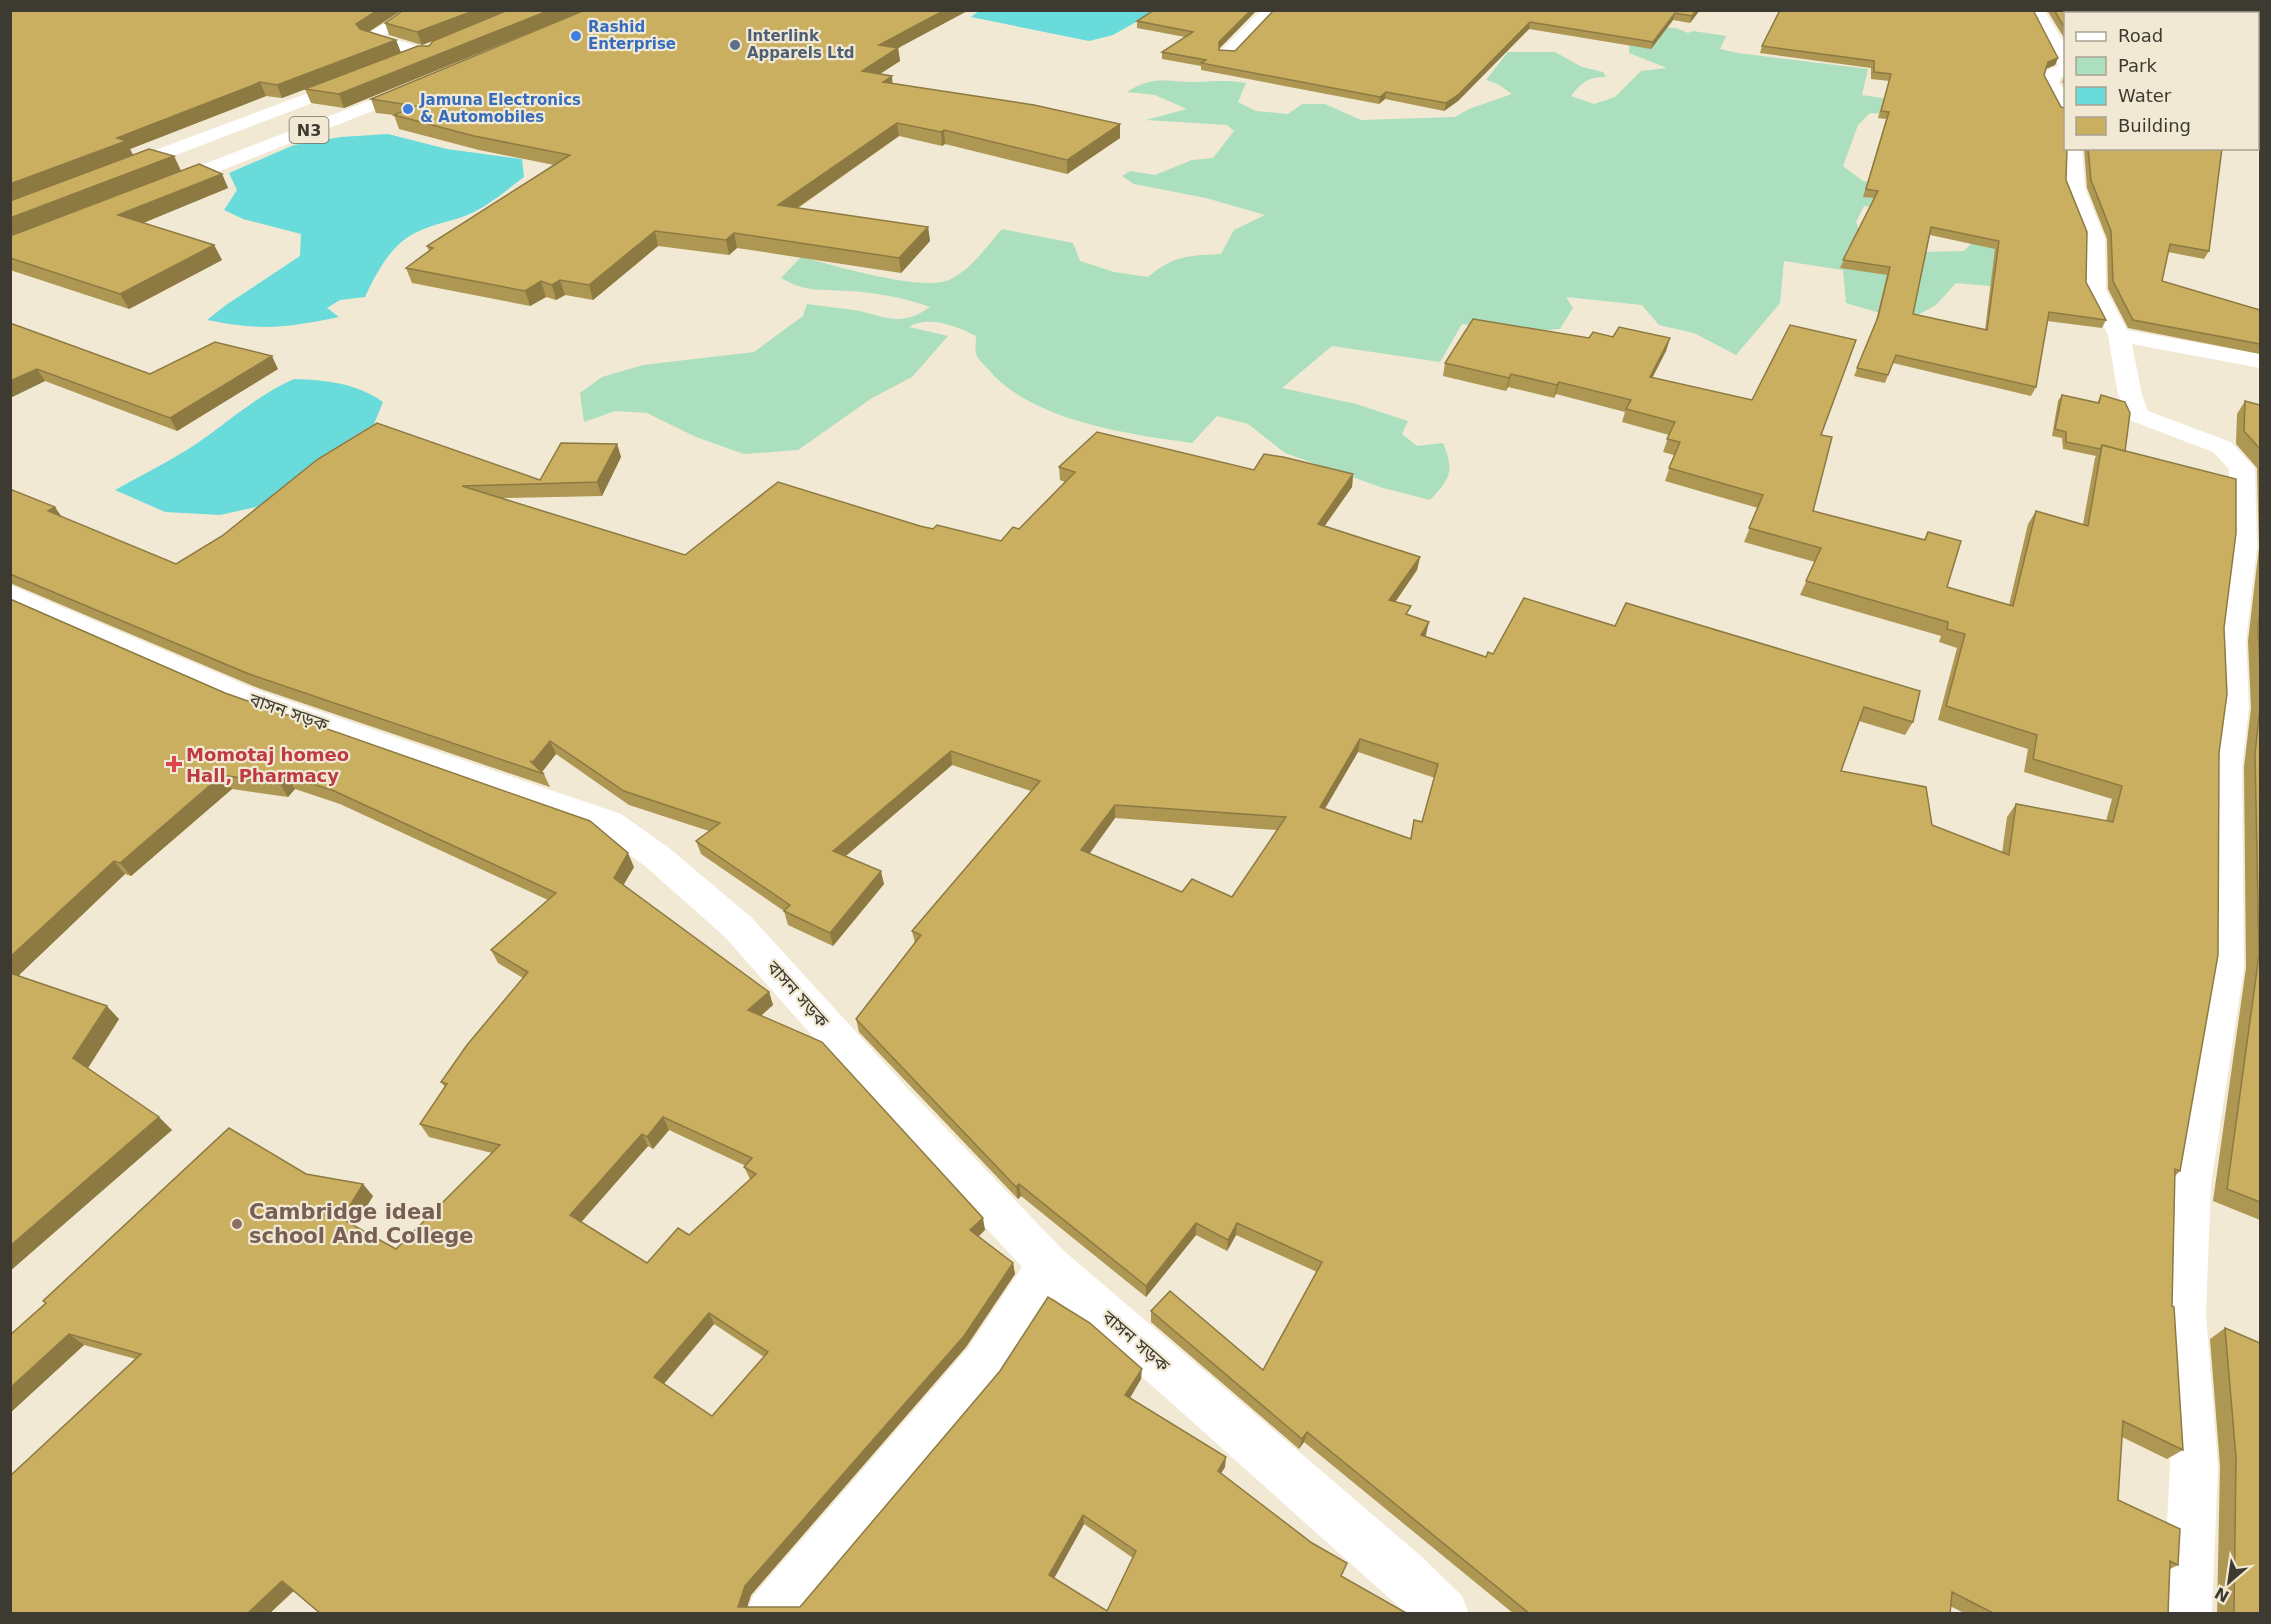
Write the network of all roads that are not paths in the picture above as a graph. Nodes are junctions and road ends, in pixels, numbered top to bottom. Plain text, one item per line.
1 (418, 10) edge
2 (1270, 10) edge
3 (2036, 10) edge
4 (448, 45) edge
5 (1227, 53) edge
6 (426, 54) junction
7 (2064, 59) edge
8 (405, 62) edge
9 (2064, 69) edge
10 (372, 75) edge
11 (433, 81) edge
12 (2064, 104) edge
13 (2073, 150) edge
14 (109, 174) edge
15 (155, 189) edge
16 (2119, 335) junction
17 (2260, 361) edge
18 (10, 594) edge
19 (1049, 1265) junction
20 (771, 1614) edge
21 (1444, 1614) edge
22 (2187, 1614) edge

1 - 6 main road
2 - 5 main road
3 - 7 main road
4 - 6 main road
6 - 8 main road
9 - 12 main road
10 - 14 main road, N3
11 - 15 main road, N3
13 - 16 main road
16 - 17 main road
16 - 22 main road
18 - 19 main road, বাসন সড়ক
19 - 20 main road
19 - 21 main road, বাসন সড়ক

